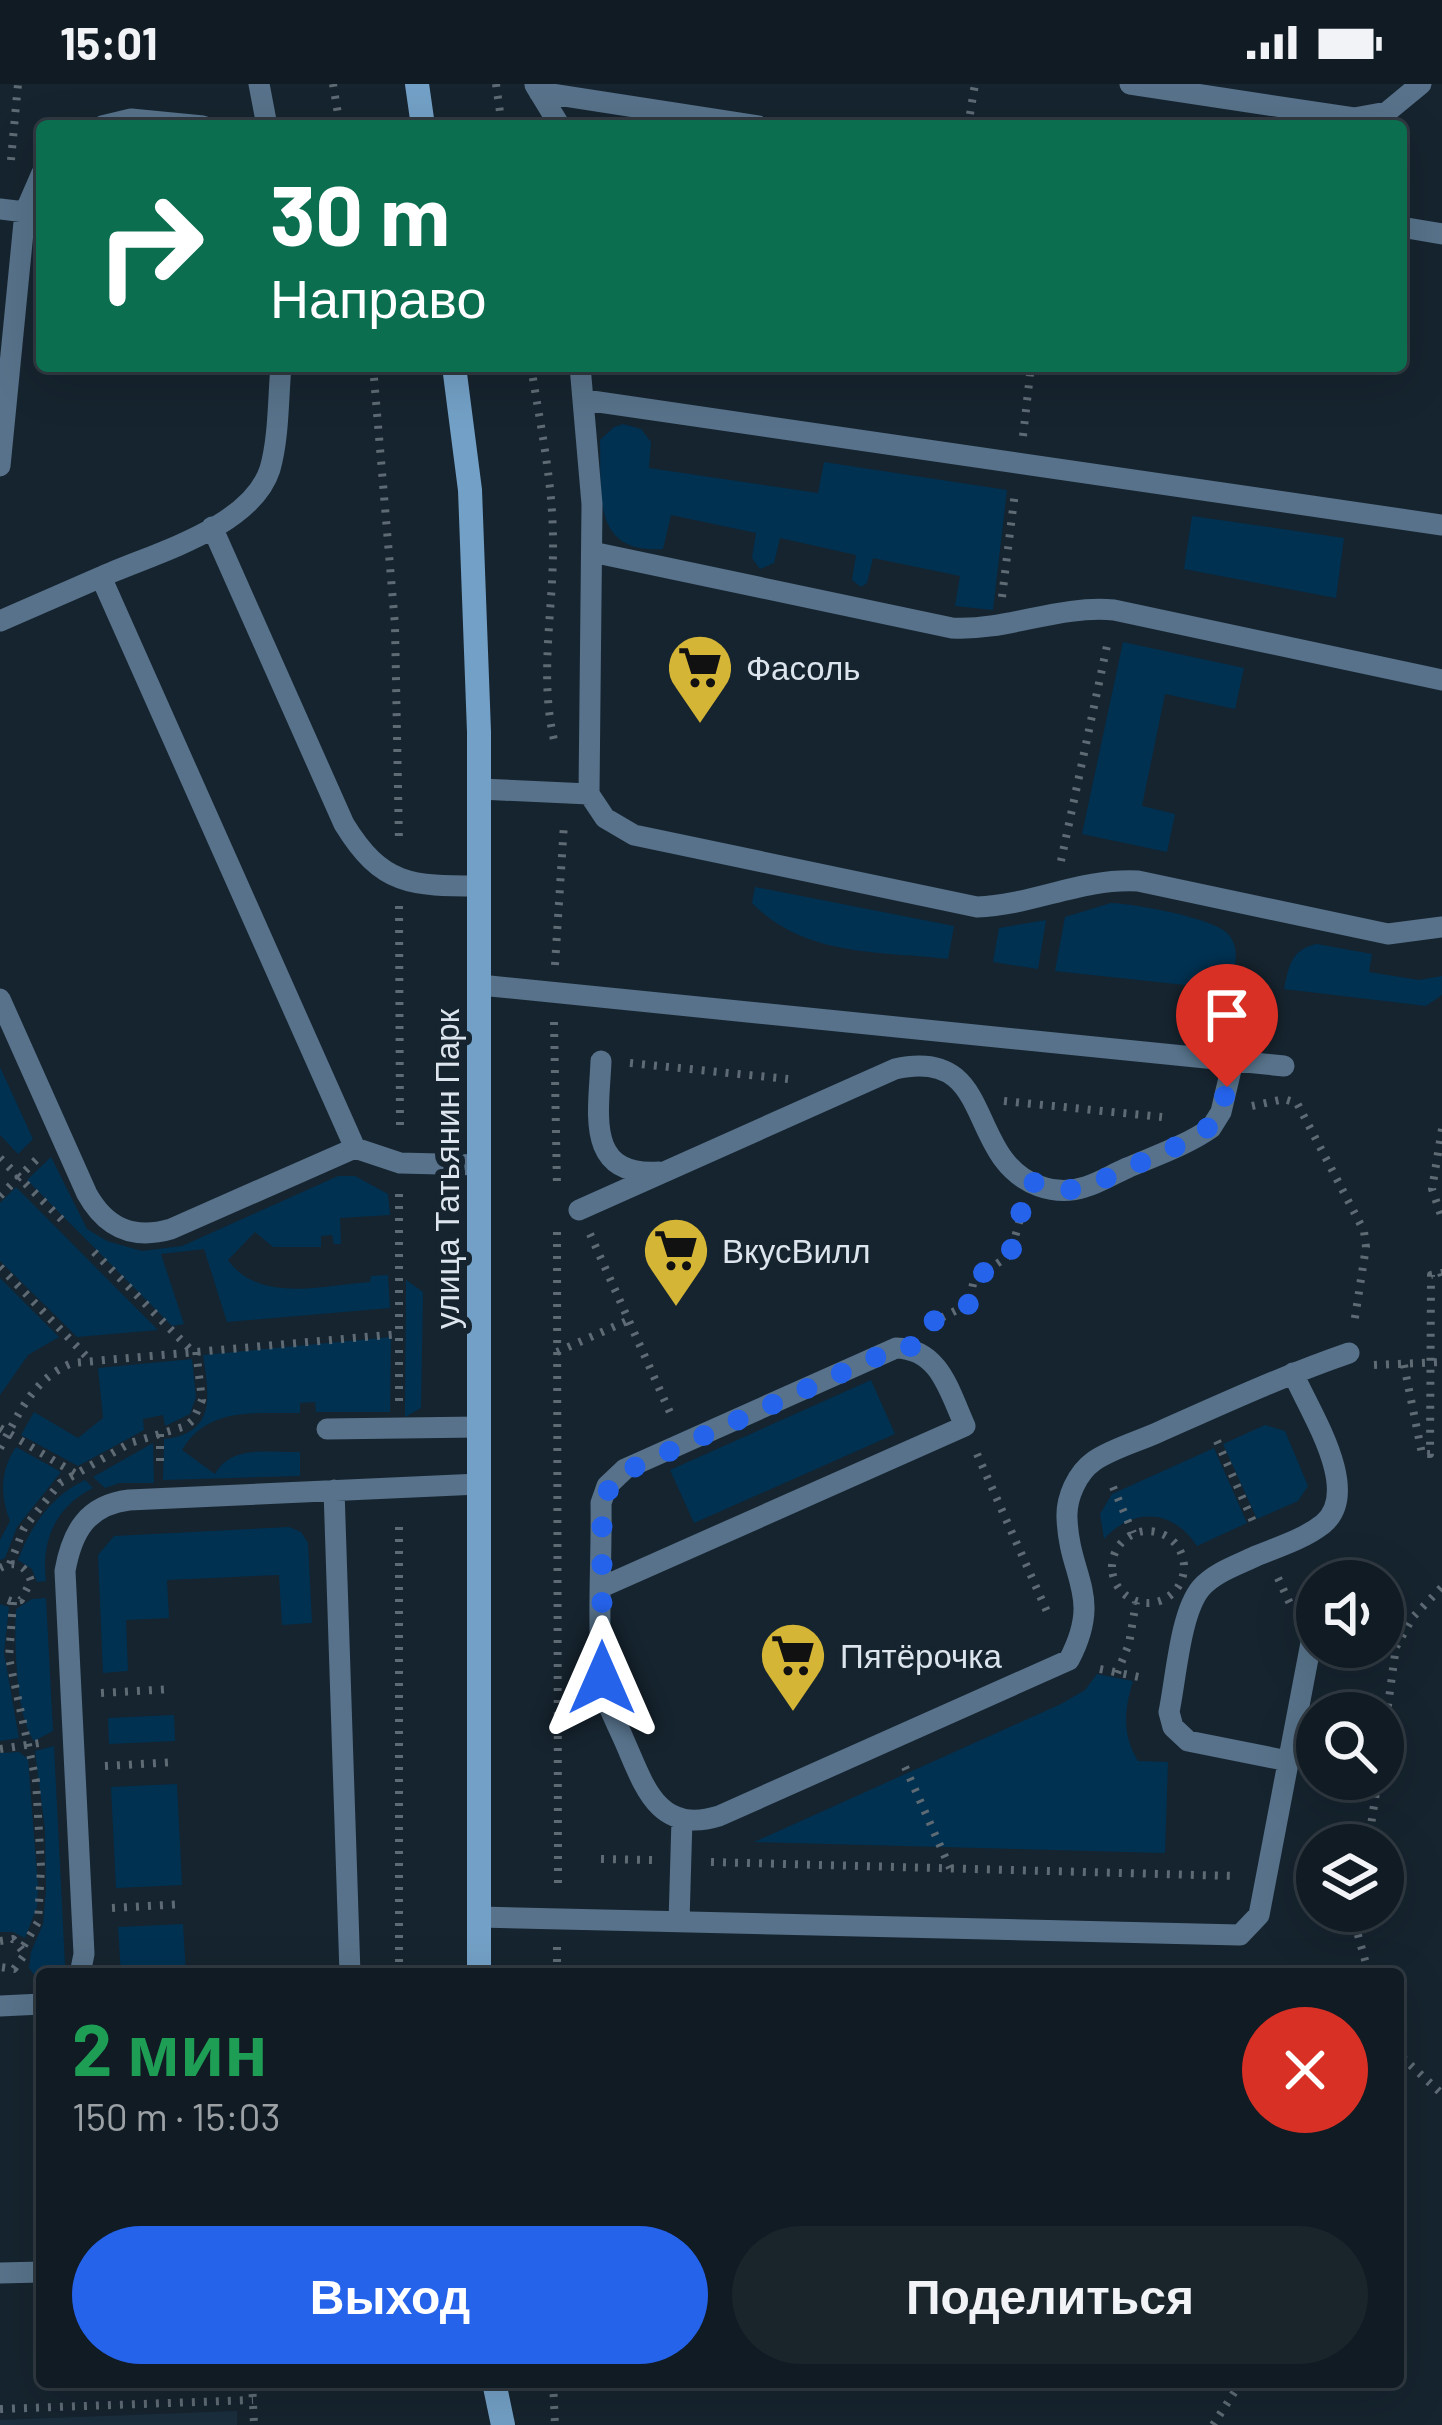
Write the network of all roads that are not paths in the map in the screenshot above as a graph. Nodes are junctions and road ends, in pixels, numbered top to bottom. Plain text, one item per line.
1 (259, 84) edge
2 (417, 84) edge
3 (1130, 84) edge
4 (1421, 84) edge
5 (537, 88) edge
6 (266, 120) edge
7 (422, 120) edge
8 (556, 120) edge
9 (723, 120) edge
10 (36, 180) edge
11 (10, 210) edge
12 (1407, 228) edge
13 (1442, 234) edge
14 (280, 372) edge
15 (455, 372) edge
16 (581, 372) edge
17 (585, 400) junction
18 (0, 466) edge
19 (1442, 525) edge
20 (212, 527) junction
21 (592, 552) junction
22 (101, 577) junction
23 (0, 621) edge
24 (1442, 680) edge
25 (480, 789) junction
26 (589, 794) junction
27 (479, 886) junction
28 (1442, 927) edge
29 (480, 985) junction
30 (0, 1000) edge
31 (601, 1060) road end
32 (1233, 1061) junction
33 (1284, 1066) dead end
34 (355, 1148) junction
35 (479, 1165) junction
36 (666, 1171) junction
37 (568, 1209) road end
38 (1349, 1353) road end
39 (1292, 1373) junction
40 (479, 1427) junction
41 (327, 1430) dead end
42 (479, 1484) junction
43 (334, 1490) junction
44 (602, 1587) junction
45 (1306, 1668) edge
46 (1288, 1761) junction
47 (682, 1819) junction
48 (479, 1917) junction
49 (679, 1922) junction
50 (81, 1968) edge
51 (350, 1968) edge
52 (479, 1968) edge
53 (36, 2004) edge
54 (0, 2006) edge
55 (36, 2272) edge
56 (0, 2273) edge
57 (495, 2388) edge
58 (503, 2425) edge

1 - 6 lane
2 - 7 street
3 - 4 lane
5 - 8 lane
5 - 9 lane
10 - 11 lane
11 - 18 lane
12 - 13 lane
14 - 20 lane
15 - 25 street, улица Татьянин Парк
16 - 17 lane
17 - 19 lane
17 - 21 lane
20 - 22 lane
20 - 27 lane
21 - 24 lane
21 - 26 lane
22 - 23 lane
22 - 34 lane
25 - 26 lane
25 - 27 street, улица Татьянин Парк
26 - 28 lane
27 - 29 street, улица Татьянин Парк
29 - 32 lane
29 - 35 street, улица Татьянин Парк
30 - 34 lane
31 - 36 lane
32 - 33 lane
32 - 36 lane
34 - 35 lane
35 - 40 street, улица Татьянин Парк
36 - 37 lane
38 - 39 lane
39 - 46 lane
39 - 47 lane
40 - 41 lane
40 - 42 street, улица Татьянин Парк
42 - 43 lane
42 - 48 street, улица Татьянин Парк
43 - 50 lane
43 - 51 lane
44 - 44 lane
44 - 47 lane
45 - 46 lane
46 - 49 lane
47 - 49 lane
48 - 49 lane
48 - 52 street, улица Татьянин Парк
53 - 54 lane
55 - 56 lane
57 - 58 street

